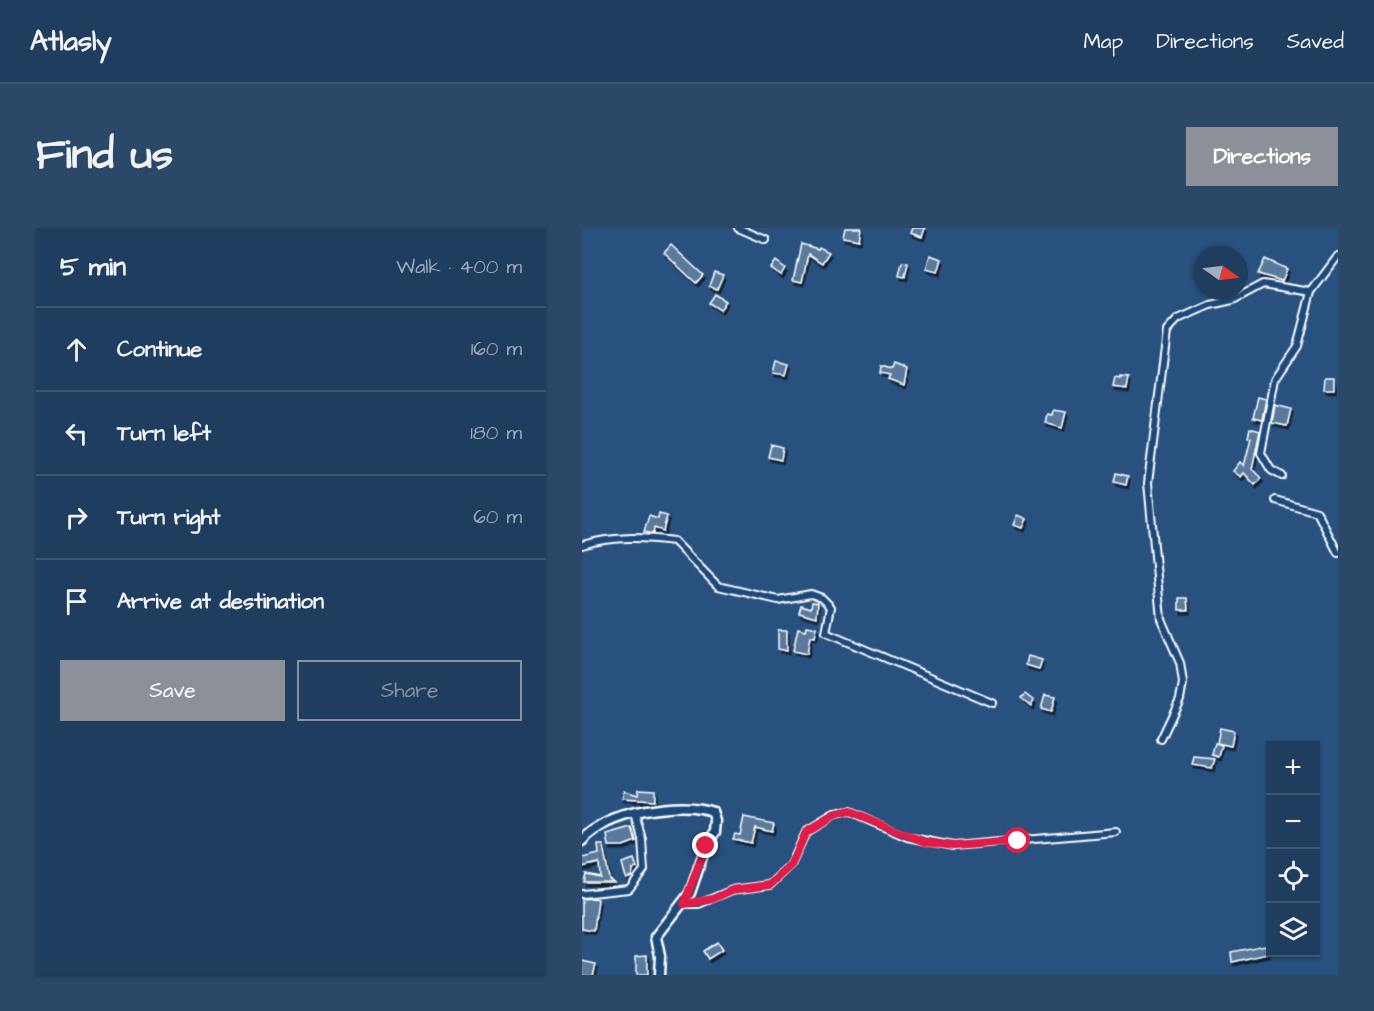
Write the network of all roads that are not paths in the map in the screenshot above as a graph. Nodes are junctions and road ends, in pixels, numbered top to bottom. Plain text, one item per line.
1 (738, 228) edge
2 (766, 240) dead end
3 (1338, 256) edge
4 (1311, 292) junction
5 (1282, 476) dead end
6 (1275, 500) dead end
7 (582, 545) edge
8 (1338, 553) edge
9 (992, 703) dead end
10 (1161, 739) dead end
11 (635, 814) junction
12 (1116, 832) dead end
13 (582, 841) edge
14 (582, 894) edge
15 (684, 904) junction
16 (659, 975) edge

1 - 2 street
3 - 4 street
4 - 5 street
4 - 10 street
6 - 8 street
7 - 9 street
11 - 13 main road
11 - 14 street
11 - 15 main road
12 - 15 street
15 - 16 main road

